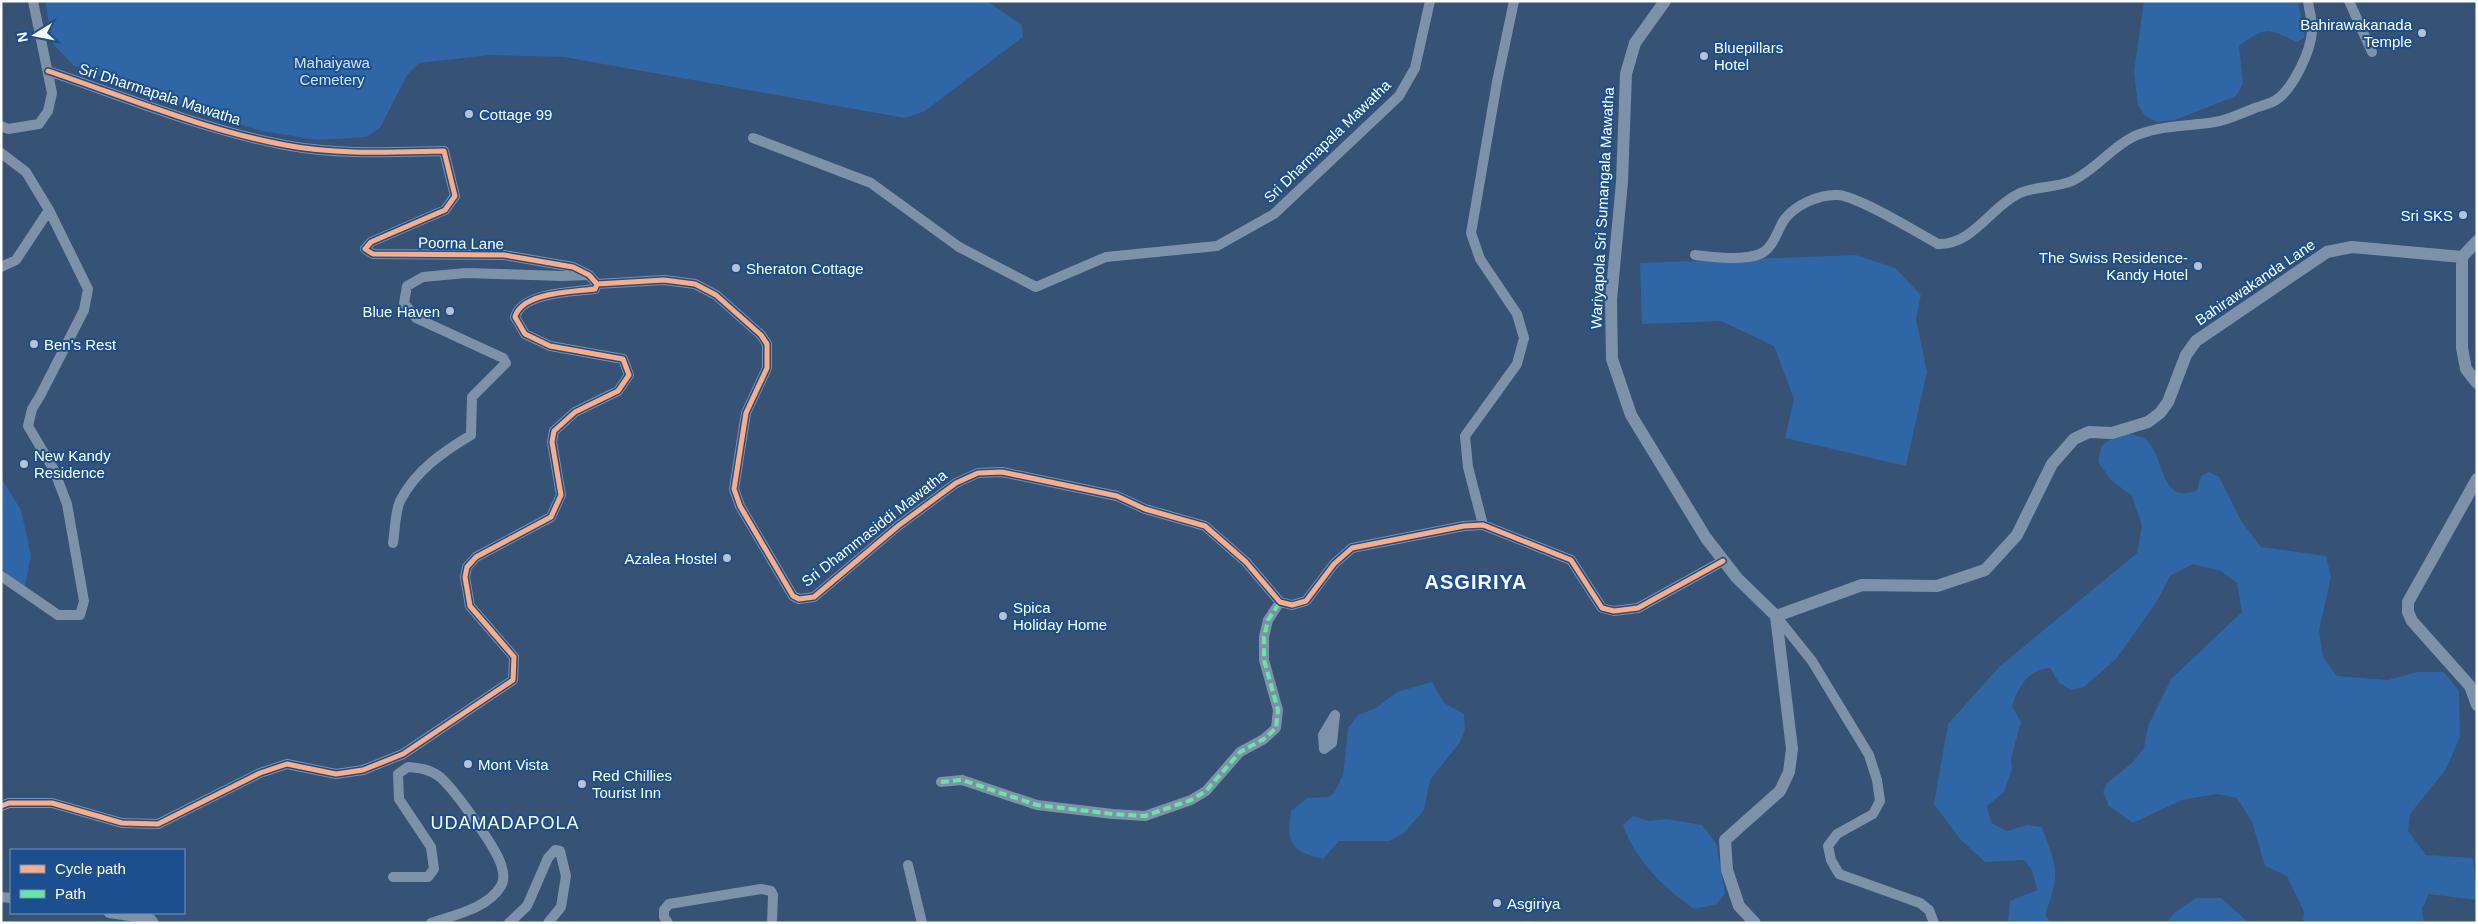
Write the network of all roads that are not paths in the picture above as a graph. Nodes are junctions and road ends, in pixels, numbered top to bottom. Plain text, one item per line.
1 (33, 1) edge
2 (1430, 1) edge
3 (1514, 1) edge
4 (1665, 1) edge
5 (2308, 1) edge
6 (2349, 1) edge
7 (2372, 52) dead end
8 (48, 70) junction
9 (1, 126) edge
10 (753, 138) dead end
11 (444, 151) joint
12 (1, 153) edge
13 (49, 210) junction
14 (2477, 240) edge
15 (1695, 255) dead end
16 (2462, 257) junction
17 (1, 267) edge
18 (589, 275) junction
19 (597, 284) junction
20 (2477, 383) edge
21 (2477, 479) edge
22 (1483, 525) junction
23 (393, 543) dead end
24 (1723, 560) junction
25 (1, 576) edge
26 (1280, 602) junction
27 (1776, 616) junction
28 (2477, 705) edge
29 (1323, 735) joint
30 (941, 782) dead end
31 (1, 806) edge
32 (908, 865) dead end
33 (393, 877) dead end
34 (116, 914) edge
35 (154, 923) edge
36 (431, 923) edge
37 (509, 923) edge
38 (548, 923) edge
39 (668, 923) edge
40 (772, 923) edge
41 (922, 923) edge
42 (1756, 923) edge
43 (1934, 923) edge

1 - 8 street
2 - 10 street, Sri Dharmapala Mawatha
3 - 22 street
4 - 24 street, Wariyapola Sri Sumangala Mawatha
5 - 15 street
6 - 7 street
8 - 9 street
8 - 11 street, Sri Dharmapala Mawatha
11 - 18 street, Poorna Lane
12 - 13 street
13 - 17 street
13 - 25 street
14 - 16 street
16 - 20 street
16 - 27 street, Bahirawakanda Lane
18 - 19 street
18 - 23 street
19 - 26 street, Sri Dhammasiddi Mawatha
19 - 31 street
21 - 28 street
22 - 24 street
22 - 26 street
24 - 27 street, Wariyapola Sri Sumangala Mawatha
26 - 30 street
27 - 42 street
27 - 43 street
29 - 29 street
32 - 41 street
33 - 36 street
34 - 35 street
37 - 38 street
39 - 40 street

